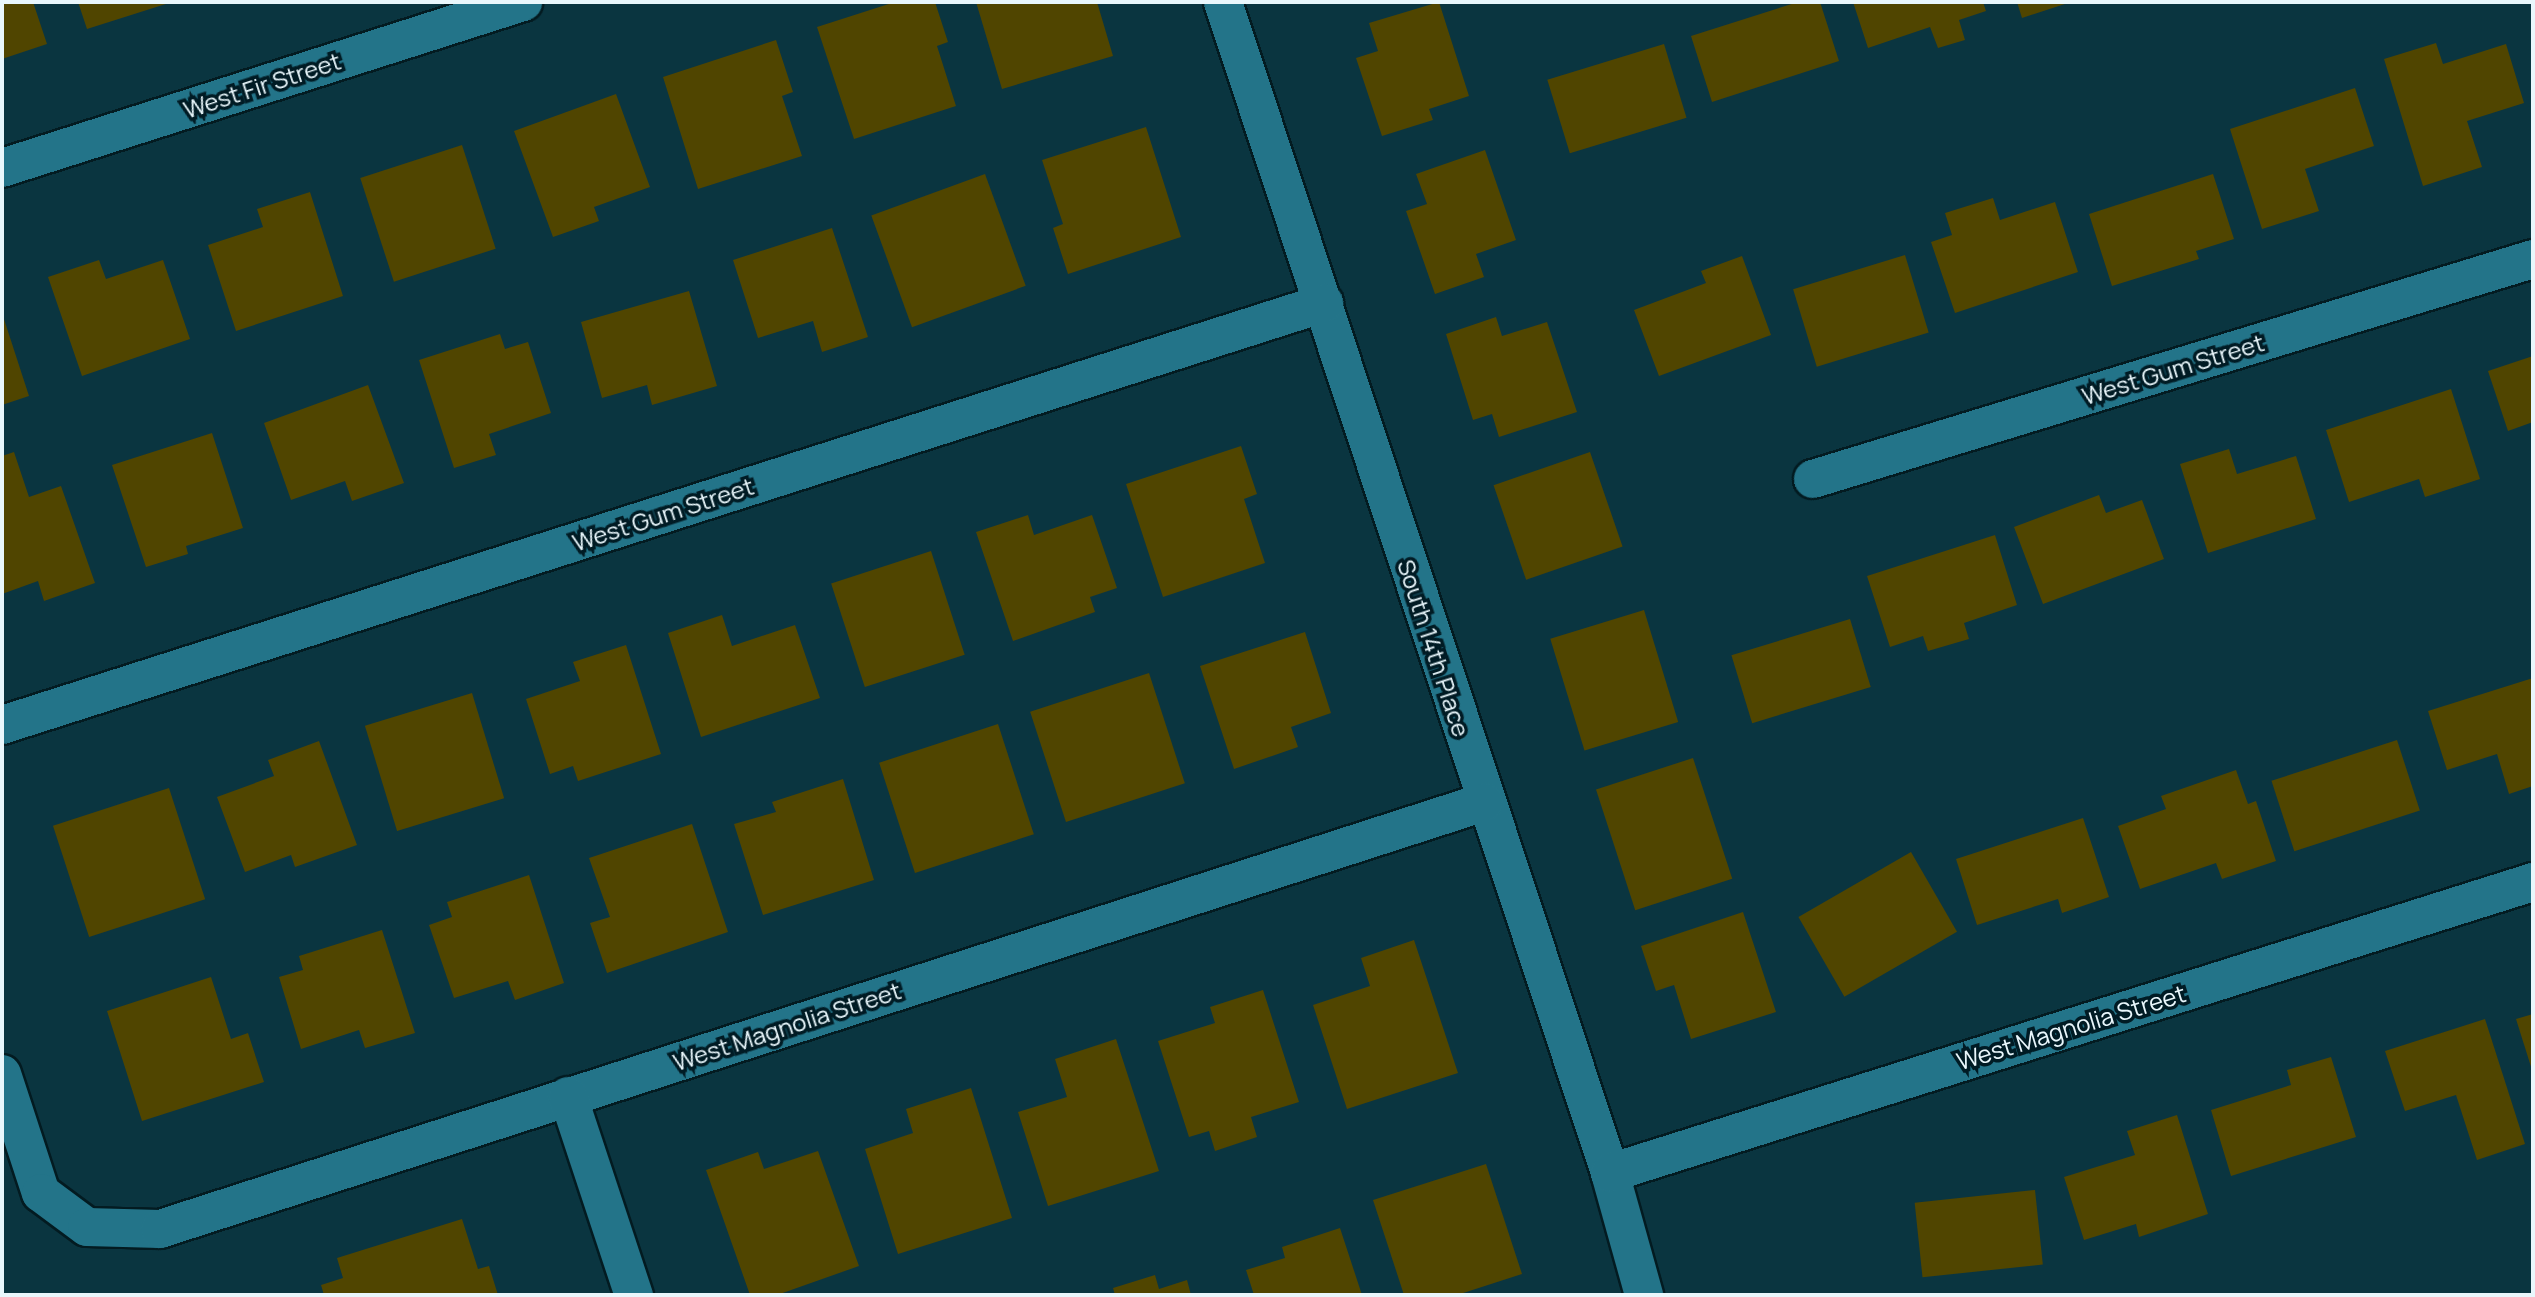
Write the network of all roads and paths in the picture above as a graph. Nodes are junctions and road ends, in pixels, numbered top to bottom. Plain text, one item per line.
1 (523, 2) edge
2 (1223, 2) edge
3 (2, 168) edge
4 (2533, 259) edge
5 (1324, 303) junction
6 (1813, 479) dead end
7 (2, 725) edge
8 (1484, 802) junction
9 (2533, 882) edge
10 (2, 1074) edge
11 (568, 1096) junction
12 (1610, 1173) junction
13 (634, 1295) edge
14 (1644, 1295) edge

1 - 3 street, West Fir Street
2 - 5 street, South 14th Place
4 - 6 street, West Gum Street
5 - 7 street, West Gum Street
5 - 8 street, South 14th Place
8 - 11 street, West Magnolia Street
8 - 12 street, South 14th Place
9 - 12 street, West Magnolia Street
10 - 11 street, West Magnolia Street
11 - 13 street
12 - 14 street, South 14th Place

